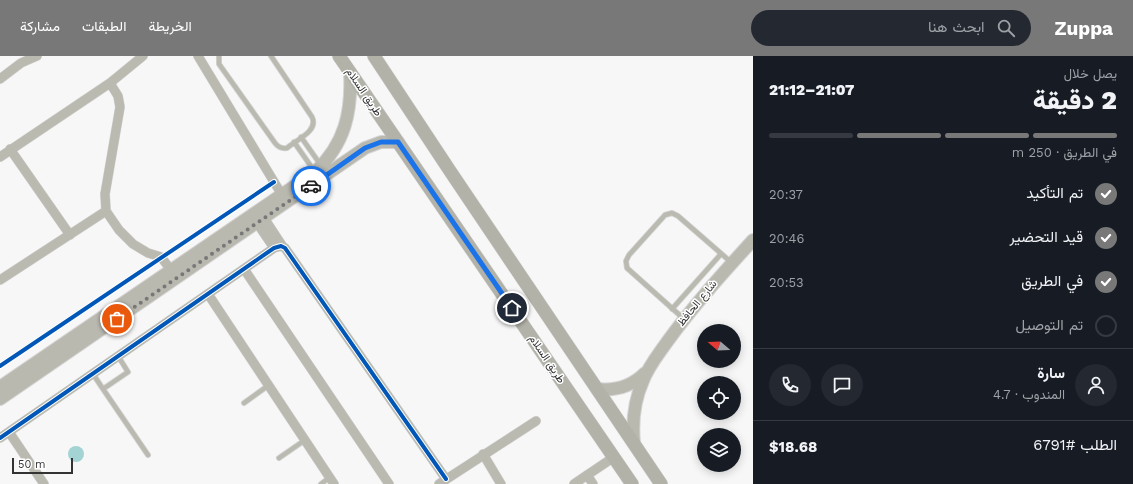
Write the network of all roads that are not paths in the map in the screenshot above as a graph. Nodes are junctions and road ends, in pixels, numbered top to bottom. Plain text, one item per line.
1 (37, 56) edge
2 (143, 56) edge
3 (198, 56) edge
4 (219, 56) edge
5 (271, 56) edge
6 (340, 56) edge
7 (374, 56) edge
8 (350, 73) junction
9 (0, 79) edge
10 (110, 83) junction
11 (301, 137) junction
12 (294, 142) junction
13 (398, 142) junction
14 (338, 144) junction
15 (10, 150) junction
16 (0, 157) edge
17 (350, 159) junction
18 (318, 169) junction
19 (284, 199) junction
20 (106, 212) junction
21 (260, 221) junction
22 (70, 235) junction
23 (753, 240) edge
24 (278, 248) junction
25 (721, 254) junction
26 (732, 263) junction
27 (244, 269) junction
28 (171, 270) junction
29 (0, 280) edge
30 (208, 294) junction
31 (672, 309) junction
32 (684, 319) junction
33 (118, 356) junction
34 (647, 371) junction
35 (93, 374) junction
36 (269, 385) junction
37 (0, 386) edge
38 (103, 389) junction
39 (597, 389) junction
40 (0, 398) edge
41 (244, 403) dead end
42 (536, 420) dead end
43 (9, 432) junction
44 (0, 438) edge
45 (305, 440) junction
46 (634, 443) junction
47 (483, 454) junction
48 (148, 455) dead end
49 (614, 457) junction
50 (279, 458) dead end
51 (587, 475) junction
52 (332, 481) edge
53 (442, 482) edge
54 (499, 483) edge
55 (44, 484) edge
56 (321, 484) edge
57 (389, 484) edge
58 (574, 484) edge
59 (580, 484) edge
60 (593, 484) edge
61 (632, 484) edge
62 (661, 484) edge

1 - 9 street
2 - 10 street
3 - 19 street
4 - 12 lane
5 - 11 lane
6 - 8 main road, طريق السلام
7 - 39 main road
8 - 13 main road, طريق السلام
8 - 14 street
10 - 15 street
10 - 20 street
11 - 12 lane
11 - 18 lane
12 - 18 lane
13 - 17 street
13 - 49 main road, طريق السلام
14 - 17 street
14 - 18 street
15 - 16 street
15 - 22 street
17 - 19 street
18 - 19 street
19 - 21 street
19 - 28 street
20 - 22 street
20 - 28 street
21 - 24 street
21 - 40 street
22 - 29 street
23 - 26 street, شارع الحافظ
24 - 27 street
24 - 53 street
25 - 26 lane
25 - 31 lane
25 - 31 lane
26 - 32 street, شارع الحافظ
27 - 30 street
27 - 57 street
28 - 37 street
30 - 33 street
30 - 36 street
31 - 32 lane
32 - 34 street, شارع الحافظ
33 - 35 street
33 - 38 lane
34 - 39 street, شارع الحافظ
34 - 46 street, شارع الحافظ
35 - 38 lane
35 - 43 street
36 - 41 lane
36 - 45 street
38 - 48 lane
39 - 46 main road
42 - 47 street
43 - 44 street
43 - 55 street
45 - 50 lane
45 - 52 street
46 - 62 main road
47 - 53 street
47 - 54 street
49 - 51 street
49 - 61 main road, طريق السلام
51 - 58 street
51 - 59 lane
51 - 60 street
52 - 56 lane

